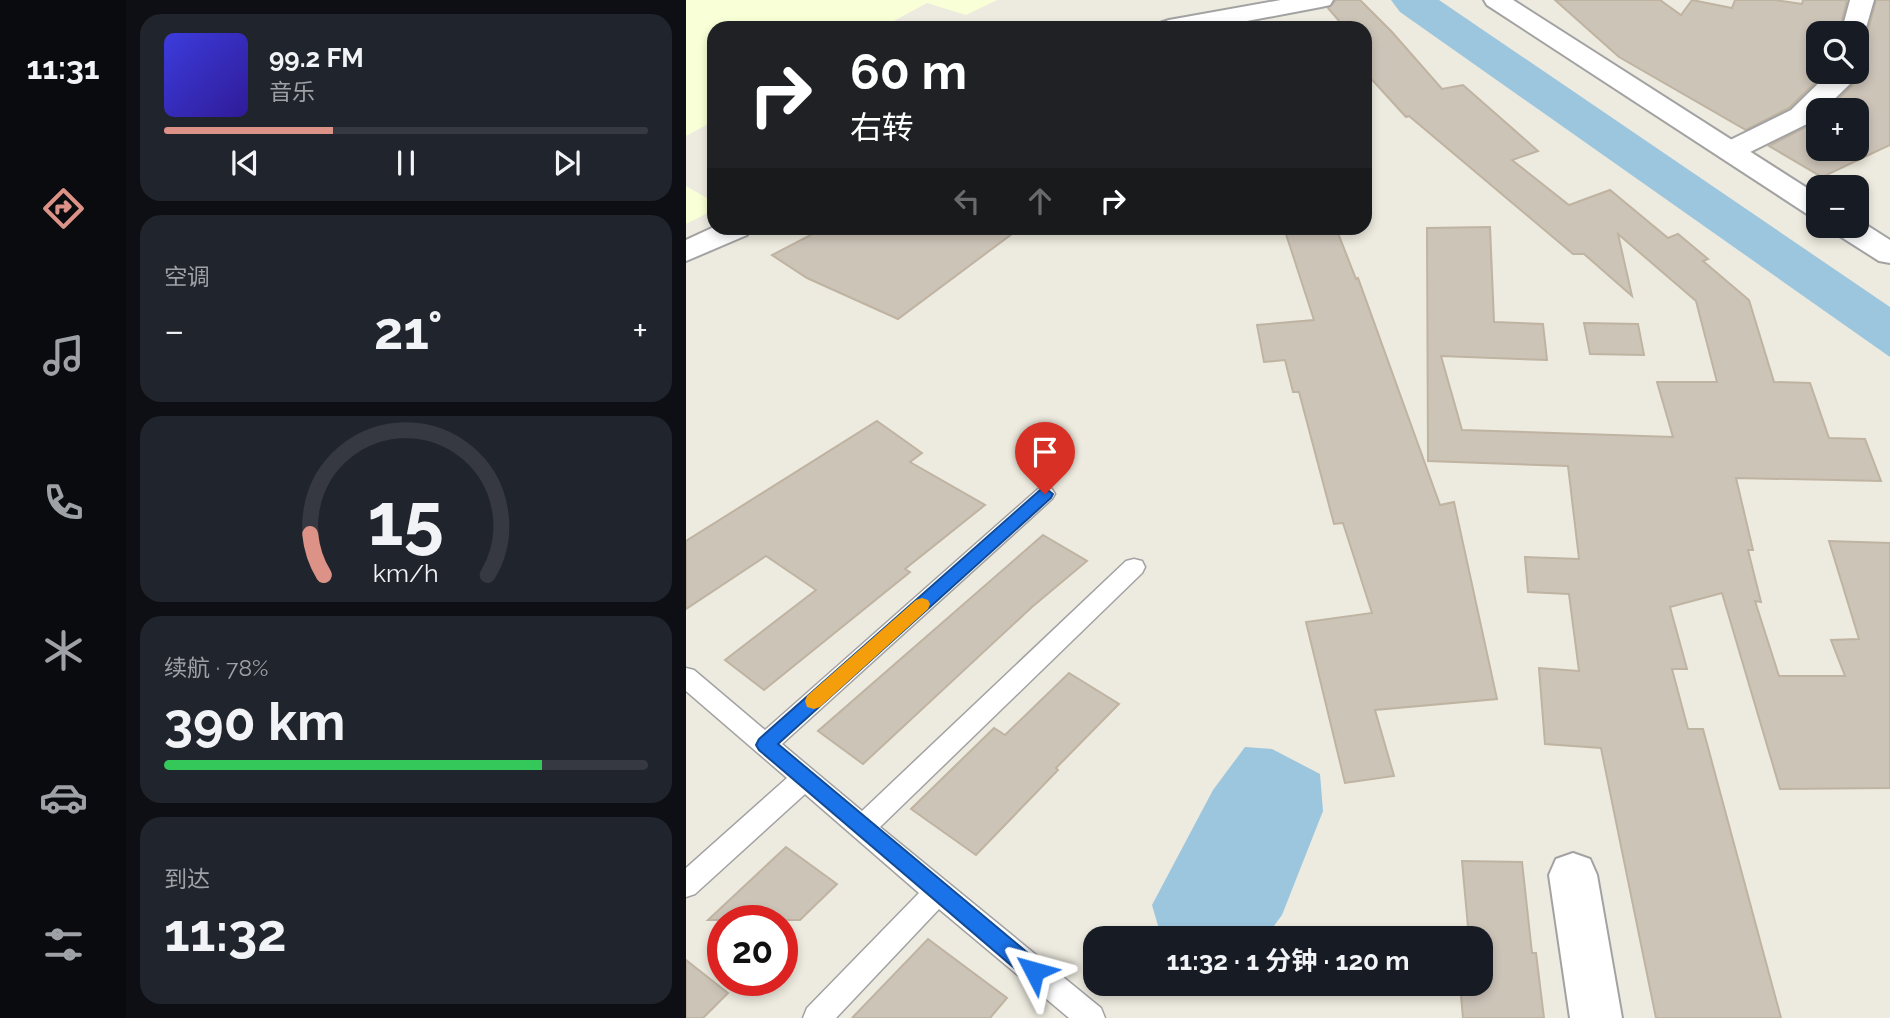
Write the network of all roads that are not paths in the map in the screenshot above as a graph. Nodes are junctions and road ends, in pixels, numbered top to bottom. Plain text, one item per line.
1 (1321, 0) edge
2 (1496, 0) edge
3 (1868, 2) edge
4 (1207, 21) edge
5 (1859, 21) edge
6 (1834, 84) edge
7 (1730, 151) junction
8 (1806, 200) edge
9 (721, 235) edge
10 (1865, 238) edge
11 (686, 252) edge
12 (1890, 254) edge
13 (1045, 494) dead end
14 (1135, 567) dead end
15 (686, 677) edge
16 (765, 745) junction
17 (805, 778) junction
18 (862, 828) junction
19 (1573, 875) dead end
20 (686, 885) edge
21 (938, 892) junction
22 (817, 1018) edge
23 (1091, 1018) edge
24 (1596, 1018) edge

1 - 4 street
2 - 7 street
3 - 5 street
6 - 7 street
7 - 8 street
9 - 11 street
10 - 12 street
13 - 16 lane
14 - 18 lane
15 - 16 lane
16 - 17 lane
17 - 18 lane
17 - 20 lane
18 - 21 lane
19 - 24 street
21 - 22 lane
21 - 23 lane

